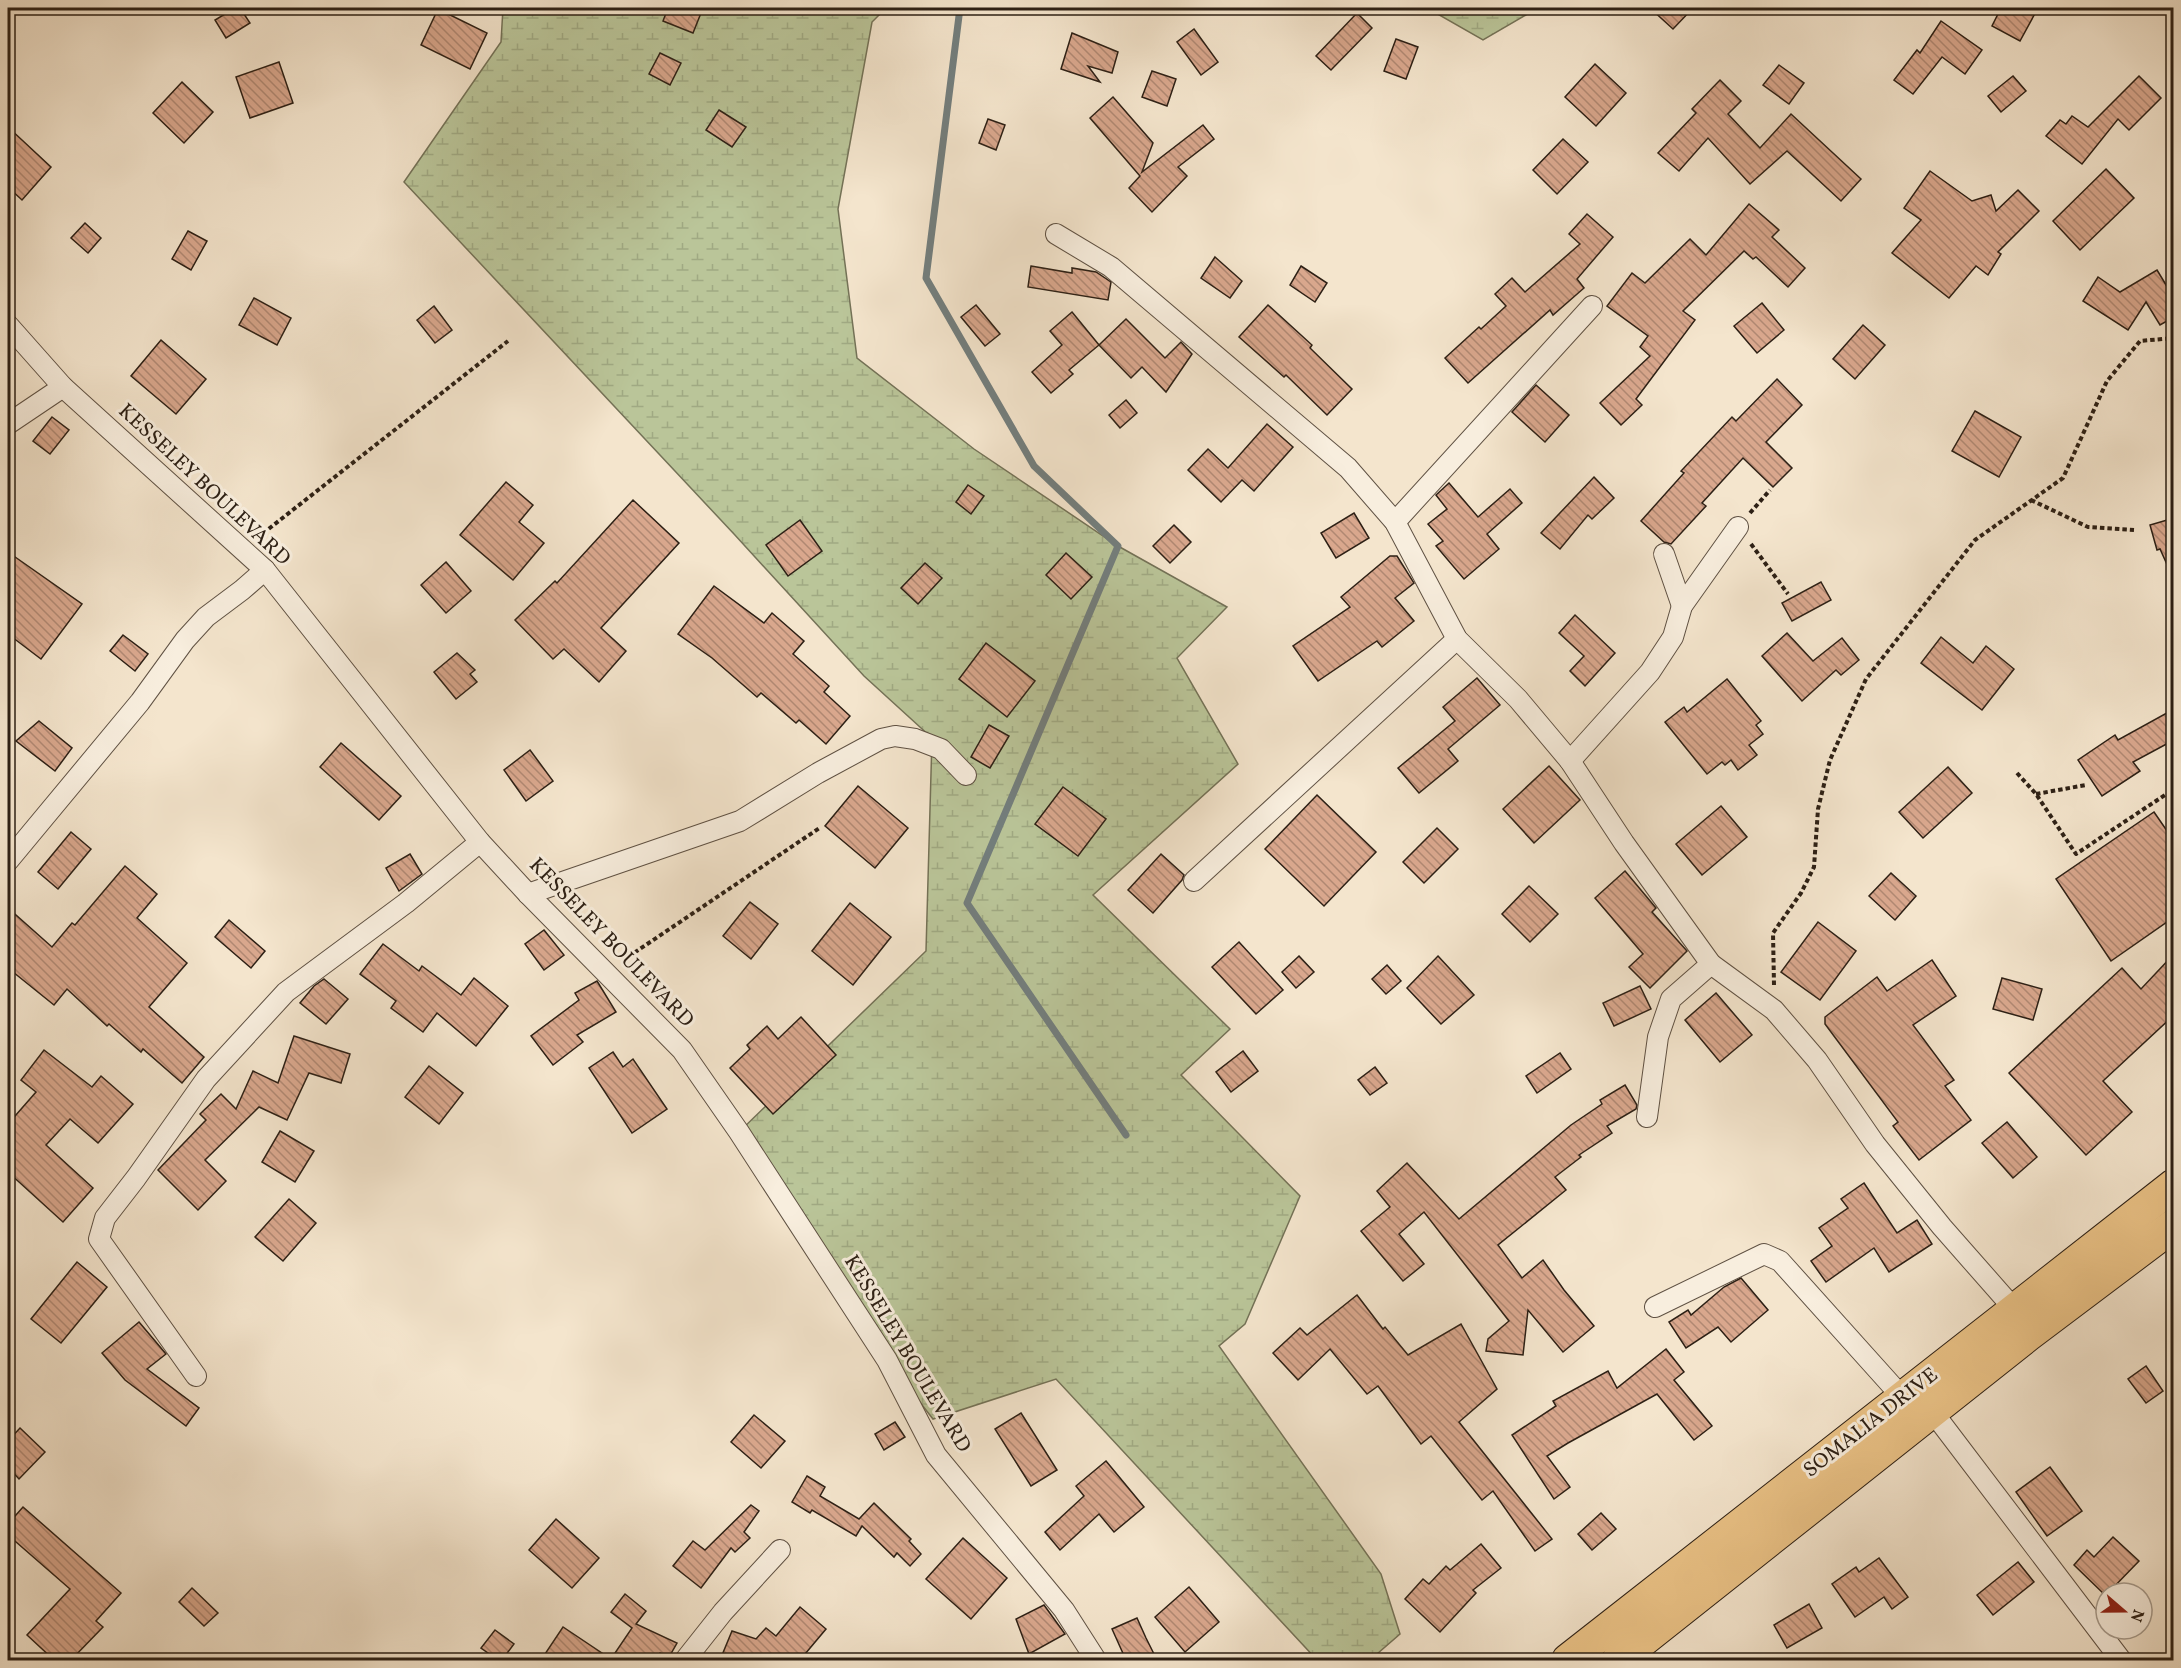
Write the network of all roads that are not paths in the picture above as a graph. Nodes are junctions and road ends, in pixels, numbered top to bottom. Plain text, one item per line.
1 (1056, 234) dead end
2 (1592, 306) dead end
3 (8, 324) edge
4 (63, 387) junction
5 (8, 424) edge
6 (1395, 522) junction
7 (1738, 527) road end
8 (1664, 554) dead end
9 (265, 570) junction
10 (1682, 606) junction
11 (1457, 639) junction
12 (1570, 761) junction
13 (966, 775) dead end
14 (480, 842) junction
15 (8, 861) edge
16 (1194, 880) dead end
17 (528, 894) junction
18 (1711, 964) junction
19 (1647, 1117) dead end
20 (2174, 1185) edge
21 (2174, 1225) edge
22 (1655, 1307) dead end
23 (2015, 1310) junction
24 (196, 1376) dead end
25 (1904, 1398) junction
26 (1932, 1411) junction
27 (780, 1550) dead end
28 (685, 1660) edge
29 (1096, 1660) edge
30 (1568, 1660) edge
31 (1618, 1660) edge
32 (2121, 1660) edge

1 - 6 street
2 - 6 street
3 - 4 street, KESSELEY BOULEVARD
4 - 5 street
4 - 9 street, KESSELEY BOULEVARD
6 - 11 street
7 - 10 street
8 - 10 street
9 - 14 street, KESSELEY BOULEVARD
9 - 15 street
10 - 12 street
11 - 12 street
11 - 16 street
12 - 18 street
13 - 17 street
14 - 17 street, KESSELEY BOULEVARD
14 - 24 street
17 - 29 street, KESSELEY BOULEVARD
18 - 19 street
18 - 23 street
20 - 23 main road, SOMALIA DRIVE
21 - 26 main road, SOMALIA DRIVE
22 - 25 street
23 - 25 main road, SOMALIA DRIVE
25 - 30 main road, SOMALIA DRIVE
26 - 31 main road, SOMALIA DRIVE
26 - 32 street
27 - 28 street

